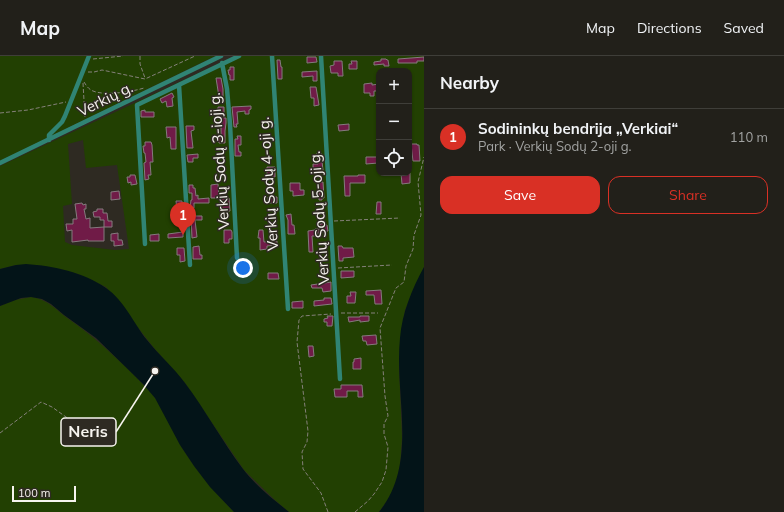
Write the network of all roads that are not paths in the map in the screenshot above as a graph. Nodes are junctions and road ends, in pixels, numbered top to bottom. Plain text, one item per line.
1 (221, 56) edge
2 (239, 56) edge
3 (272, 56) edge
4 (321, 56) edge
5 (88, 58) edge
6 (222, 64) junction
7 (179, 85) junction
8 (49, 140) junction
9 (0, 163) edge
10 (145, 244) dead end
11 (237, 258) dead end
12 (190, 265) dead end
13 (288, 310) dead end
14 (340, 379) dead end

1 - 8 street, Verkių g.
2 - 6 street
3 - 13 street, Verkių Sodų 4-oji g.
4 - 14 street, Verkių Sodų 5-oji g.
5 - 8 street
6 - 7 street
6 - 11 street, Verkių Sodų 3-ioji g.
7 - 10 street
7 - 12 street
8 - 9 street, Verkių g.

